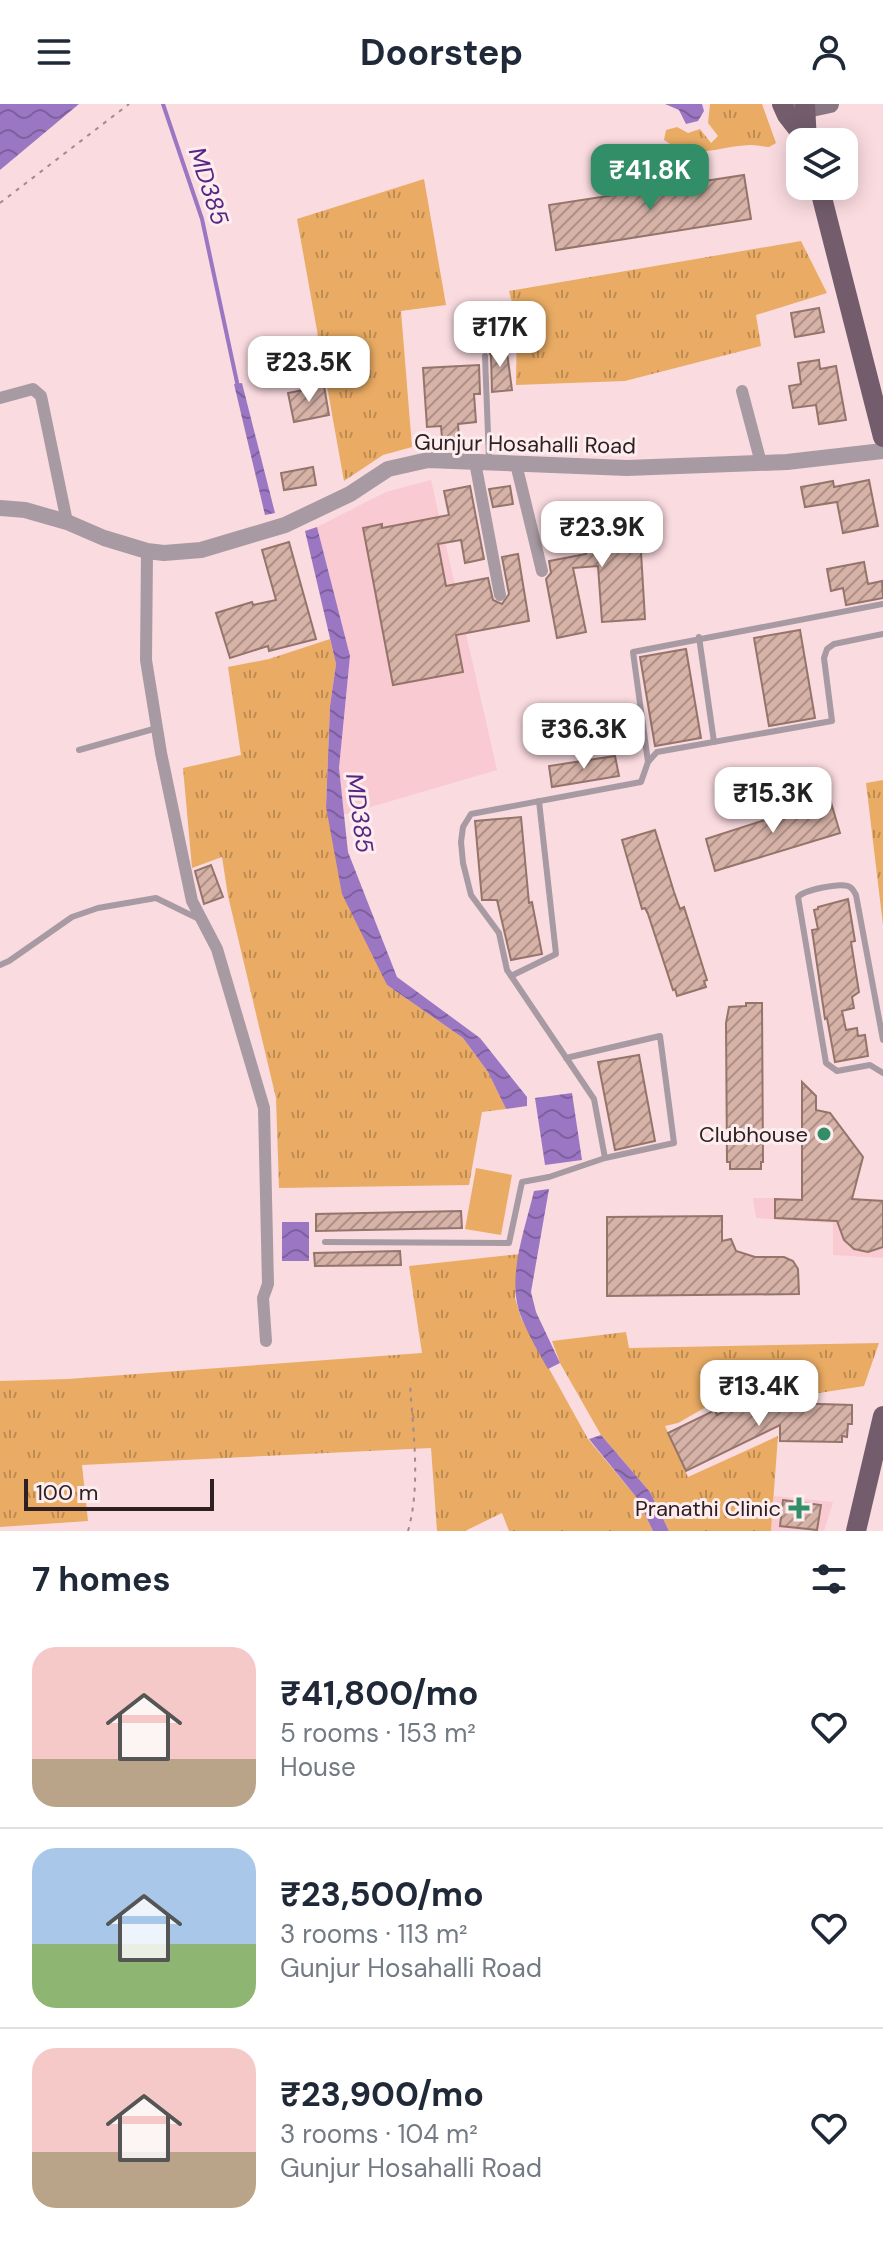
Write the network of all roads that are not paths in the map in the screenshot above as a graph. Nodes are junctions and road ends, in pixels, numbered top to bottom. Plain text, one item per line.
1 (830, 104) edge
2 (795, 108) edge
3 (802, 128) edge
4 (823, 200) edge
5 (485, 356) dead end
6 (742, 391) dead end
7 (0, 398) edge
8 (883, 437) edge
9 (883, 451) edge
10 (482, 462) junction
11 (761, 463) junction
12 (516, 464) junction
13 (0, 508) edge
14 (67, 522) junction
15 (147, 551) junction
16 (542, 571) dead end
17 (500, 595) dead end
18 (883, 604) edge
19 (883, 634) edge
20 (699, 637) junction
21 (157, 728) junction
22 (714, 742) junction
23 (79, 750) dead end
24 (648, 762) junction
25 (539, 801) junction
26 (201, 920) junction
27 (0, 965) edge
28 (511, 976) junction
29 (883, 1040) edge
30 (566, 1058) junction
31 (883, 1073) edge
32 (605, 1158) junction
33 (325, 1242) dead end
34 (266, 1341) dead end
35 (883, 1416) edge
36 (856, 1531) edge

1 - 2 main road
2 - 3 main road
4 - 8 main road
5 - 10 lane
6 - 11 street
7 - 14 street
9 - 11 street, Gunjur Hosahalli Road
10 - 12 street, Gunjur Hosahalli Road
10 - 15 street, Gunjur Hosahalli Road
10 - 17 street
11 - 12 street, Gunjur Hosahalli Road
12 - 16 street
13 - 14 street, Gunjur Hosahalli Road
14 - 15 street, Gunjur Hosahalli Road
15 - 21 street
18 - 20 lane
19 - 22 lane
20 - 22 lane
20 - 24 lane
21 - 23 lane
21 - 26 street
22 - 24 lane
24 - 25 lane
25 - 28 lane
25 - 28 lane
26 - 27 lane
26 - 34 street
28 - 30 lane
29 - 31 lane
30 - 32 lane
30 - 32 lane
32 - 33 lane
35 - 36 main road

